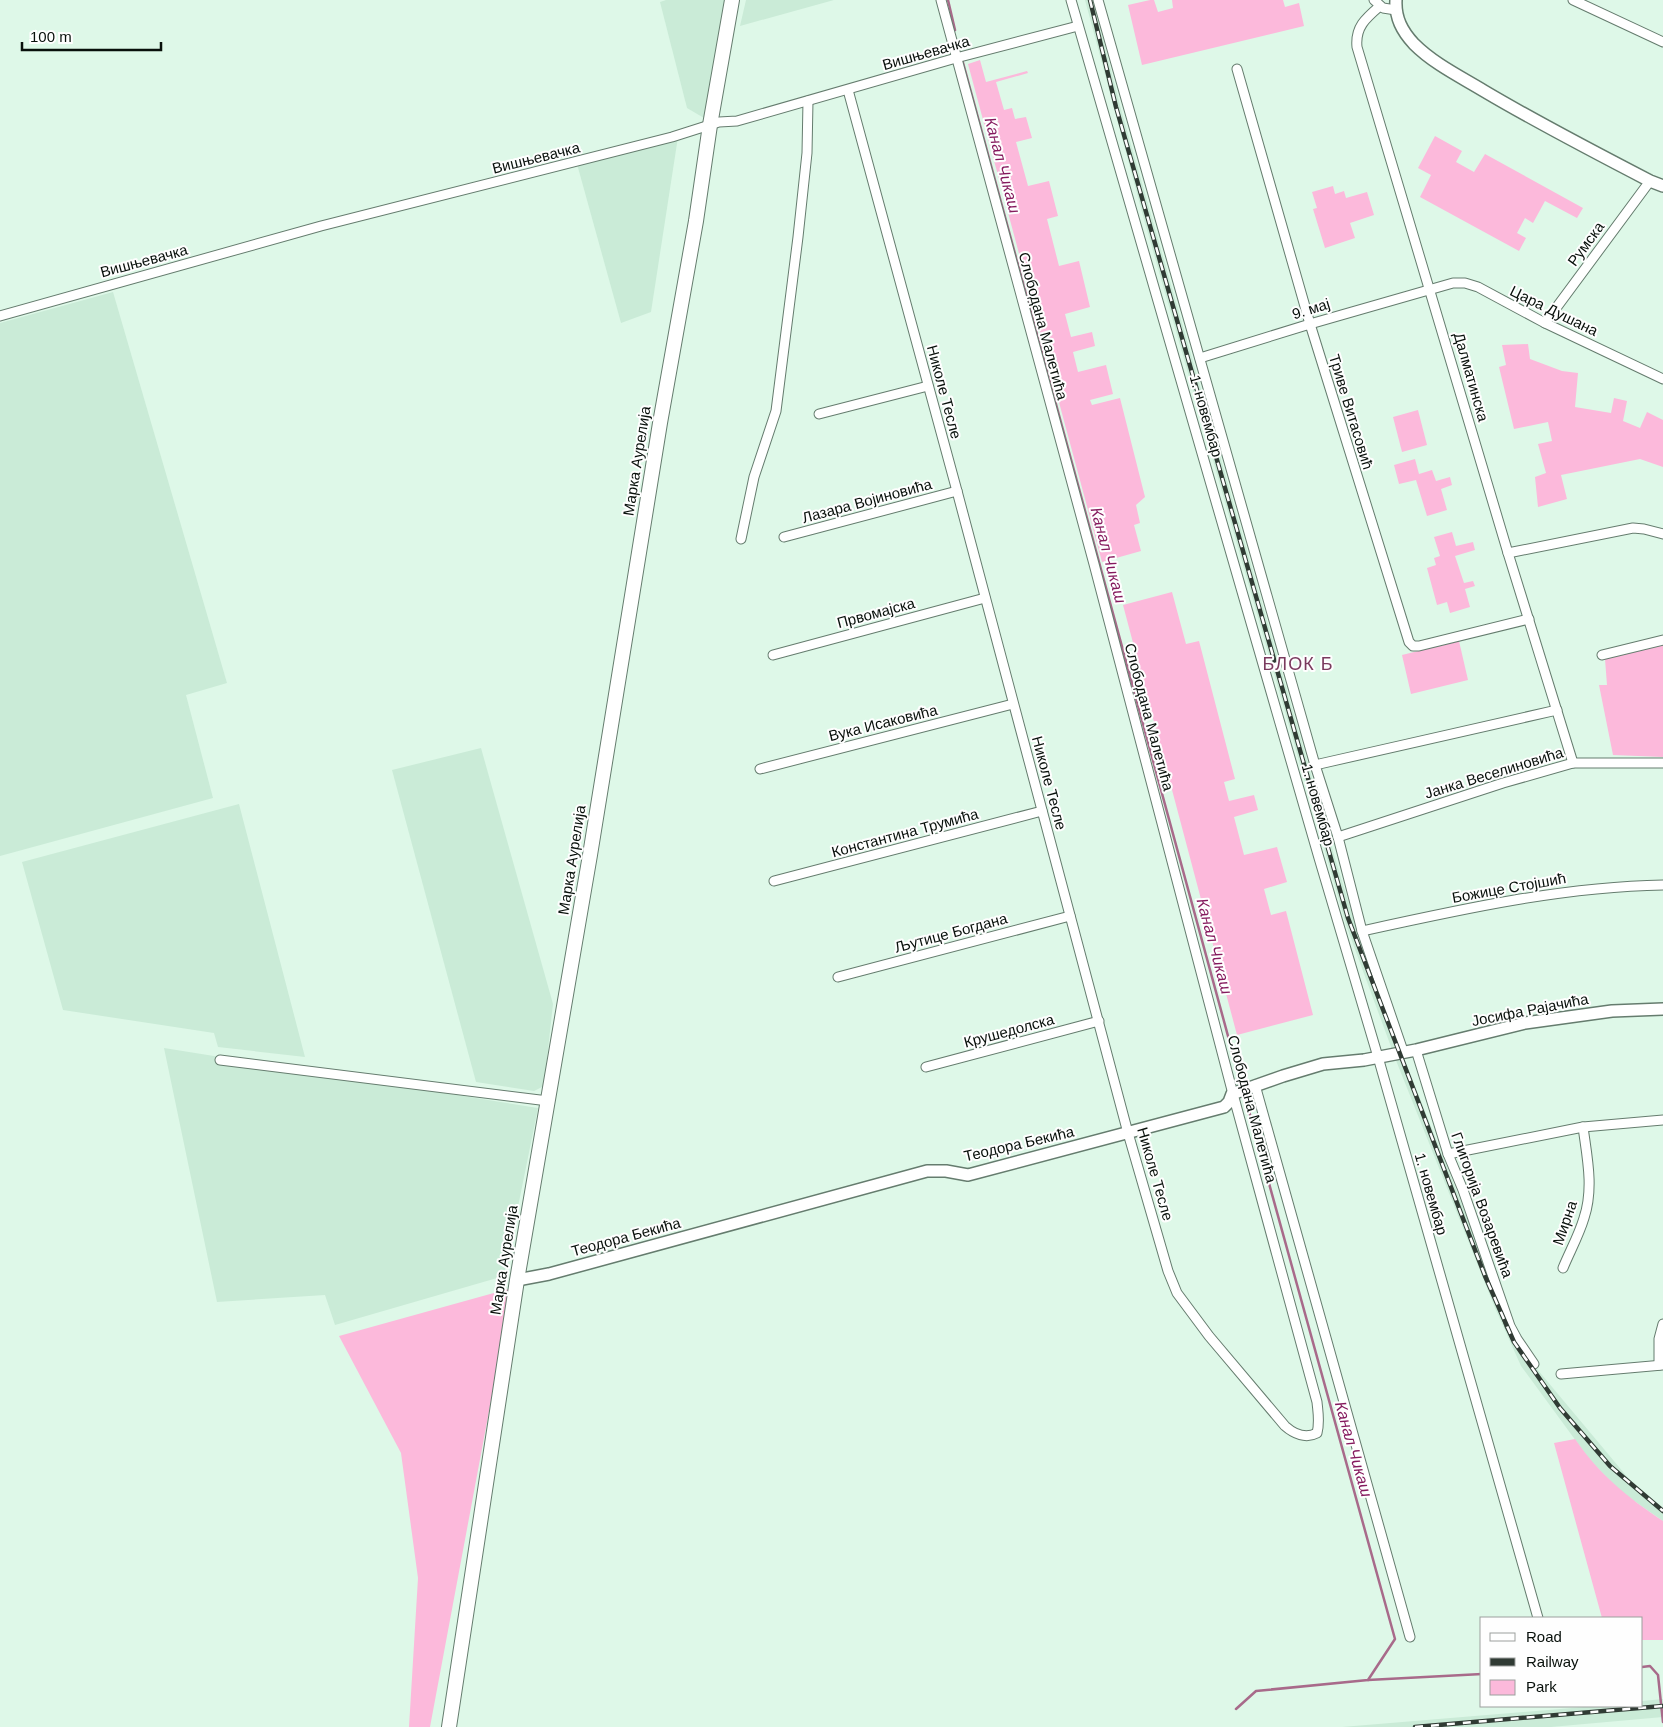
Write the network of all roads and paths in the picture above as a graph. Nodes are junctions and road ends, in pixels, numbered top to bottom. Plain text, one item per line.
1 (732, 0) edge
2 (941, 0) edge
3 (1071, 0) edge
4 (1098, 0) edge
5 (1573, 0) edge
6 (1377, 3) edge
7 (1396, 5) edge
8 (1078, 26) junction
9 (1663, 42) edge
10 (956, 58) junction
11 (1237, 68) dead end
12 (848, 90) junction
13 (808, 101) junction
14 (710, 125) junction
15 (1650, 181) junction
16 (1663, 186) edge
17 (1430, 289) junction
18 (0, 316) edge
19 (1545, 323) junction
20 (1310, 324) junction
21 (1200, 358) junction
22 (1663, 379) edge
23 (928, 386) junction
24 (819, 414) dead end
25 (957, 491) junction
26 (1663, 534) edge
27 (784, 537) dead end
28 (741, 539) dead end
29 (1508, 553) junction
30 (985, 598) junction
31 (1529, 619) junction
32 (1663, 640) edge
33 (1602, 654) dead end
34 (773, 655) dead end
35 (1013, 704) junction
36 (1557, 710) junction
37 (1574, 763) junction
38 (1663, 763) edge
39 (1315, 765) junction
40 (760, 769) dead end
41 (1042, 811) junction
42 (1338, 838) junction
43 (774, 881) dead end
44 (1663, 885) edge
45 (1070, 916) junction
46 (1362, 931) junction
47 (838, 977) dead end
48 (1663, 1009) edge
49 (1099, 1021) junction
50 (1416, 1050) junction
51 (1403, 1051) junction
52 (1378, 1057) junction
53 (220, 1060) dead end
54 (926, 1067) dead end
55 (1253, 1086) junction
56 (1235, 1093) junction
57 (548, 1101) junction
58 (1663, 1120) edge
59 (1583, 1127) junction
60 (1128, 1133) junction
61 (1448, 1154) junction
62 (1563, 1268) dead end
63 (517, 1280) junction
64 (1663, 1324) edge
65 (1534, 1364) dead end
66 (1661, 1365) edge
67 (1561, 1374) dead end
68 (1307, 1435) joint
69 (1538, 1617) edge
70 (1410, 1637) dead end
71 (449, 1727) edge

1 - 14 main road, Марка Аурелија
2 - 10 street, Слободана Малетића
3 - 8 street, 1. новембар
4 - 21 street, 1. новембар
5 - 9 street
6 - 7 street
6 - 17 street, Далматинска
7 - 15 street
8 - 10 street, Вишњевачка
8 - 52 street, 1. новембар
10 - 12 street, Вишњевачка
10 - 56 street, Слободана Малетића
11 - 20 street, Триве Витасовић
12 - 13 street, Вишњевачка
12 - 23 street, Николе Тесле
13 - 14 street, Вишњевачка
13 - 28 street
14 - 18 street, Вишњевачка
14 - 57 main road, Марка Аурелија
15 - 16 street
15 - 19 street, Румска
17 - 19 street, Цара Душана
17 - 20 street, 9. мај
17 - 29 street, Далматинска
19 - 22 street, Цара Душана
20 - 21 street, 9. мај
20 - 31 street, Триве Витасовић
21 - 39 street, 1. новембар
23 - 24 street
23 - 25 street, Николе Тесле
25 - 27 street, Лазара Војиновића
25 - 30 street, Николе Тесле
26 - 29 street
29 - 31 street, Далматинска
30 - 34 street, Првомајска
30 - 35 street, Николе Тесле
31 - 36 street, Далматинска
32 - 33 street
35 - 40 street, Вука Исаковића
35 - 41 street, Николе Тесле
36 - 37 street, Далматинска
36 - 39 street
37 - 38 street, Јанка Веселиновића
37 - 42 street, Јанка Веселиновића
39 - 42 street, 1. новембар
41 - 43 street, Константина Трумића
41 - 45 street, Николе Тесле
42 - 46 street, 1. новембар
44 - 46 street, Божице Стојшић
45 - 47 street, Љутице Богдана
45 - 49 street, Николе Тесле
46 - 51 street, 1. новембар
48 - 50 street, Јосифа Рајачића
49 - 54 street, Крушедолска
49 - 60 street, Николе Тесле
50 - 51 street, Јосифа Рајачића
50 - 61 street, Глигорија Возаревића
51 - 52 street, Теодора Бекића
52 - 55 street, Теодора Бекића
52 - 69 street, 1. новембар
53 - 57 street
55 - 56 street, Теодора Бекића
55 - 70 street, Слободана Малетића
56 - 60 street, Теодора Бекића
56 - 68 street, Слободана Малетића
57 - 63 main road, Марка Аурелија
58 - 59 street
59 - 61 street
59 - 62 street, Мирна
60 - 63 street, Теодора Бекића
60 - 68 street, Николе Тесле
61 - 65 street, Глигорија Возаревића
63 - 71 main road, Марка Аурелија
64 - 66 street
66 - 67 street

